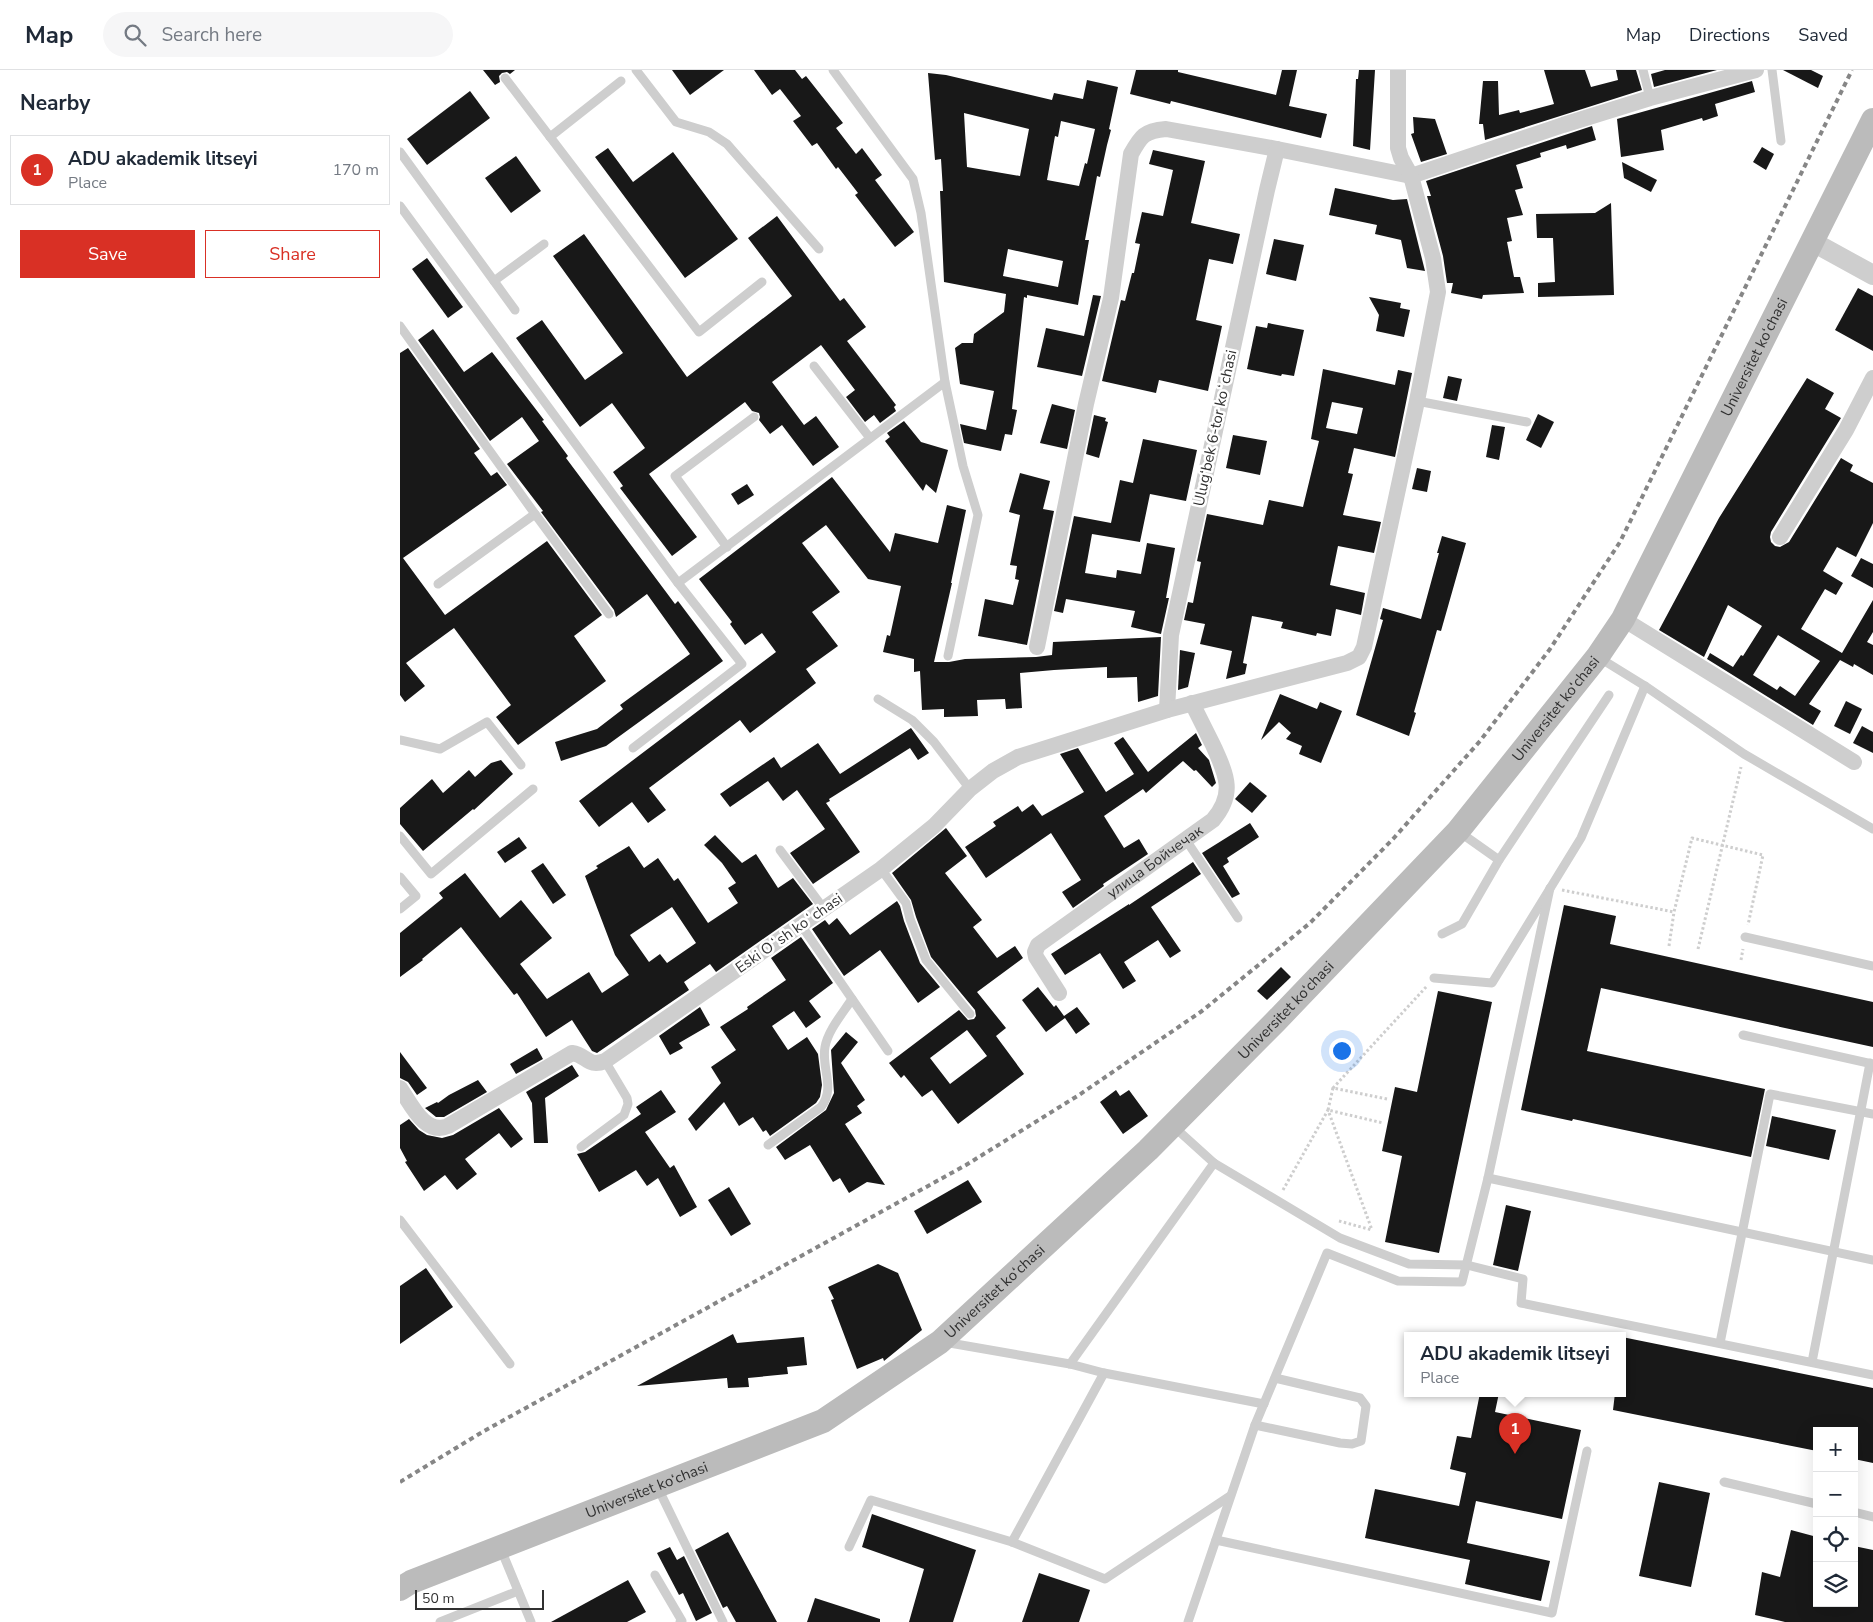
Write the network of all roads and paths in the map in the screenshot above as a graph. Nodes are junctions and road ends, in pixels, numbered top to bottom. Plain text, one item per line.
1 (636, 70) edge
2 (833, 70) edge
3 (1398, 70) edge
4 (1643, 70) edge
5 (1756, 70) edge
6 (1772, 70) edge
7 (505, 78) dead end
8 (621, 81) dead end
9 (1650, 98) junction
10 (1873, 120) edge
11 (550, 137) junction
12 (1781, 140) dead end
13 (1277, 149) junction
14 (400, 152) edge
15 (1411, 176) junction
16 (400, 206) edge
17 (1813, 242) junction
18 (544, 244) dead end
19 (819, 248) dead end
20 (1873, 275) edge
21 (494, 281) junction
22 (762, 282) dead end
23 (515, 310) dead end
24 (400, 326) edge
25 (814, 366) dead end
26 (1873, 378) edge
27 (945, 382) junction
28 (1417, 401) junction
29 (754, 417) dead end
30 (1527, 422) dead end
31 (870, 438) junction
32 (534, 514) junction
33 (1780, 537) dead end
34 (727, 546) junction
35 (678, 583) junction
36 (438, 584) dead end
37 (609, 614) dead end
38 (1622, 619) junction
39 (1037, 647) dead end
40 (948, 656) dead end
41 (1598, 656) junction
42 (1645, 686) junction
43 (1608, 694) dead end
44 (878, 699) dead end
45 (1192, 703) junction
46 (1167, 710) junction
47 (400, 740) edge
48 (633, 748) dead end
49 (1744, 754) junction
50 (1854, 762) dead end
51 (522, 765) dead end
52 (970, 789) junction
53 (533, 790) dead end
54 (1458, 830) junction
55 (1873, 830) edge
56 (400, 836) edge
57 (1186, 840) junction
58 (1724, 846) junction
59 (780, 850) dead end
60 (1499, 860) junction
61 (881, 869) junction
62 (400, 877) edge
63 (1550, 888) junction
64 (400, 909) edge
65 (824, 909) junction
66 (1674, 912) junction
67 (1238, 918) dead end
68 (801, 925) junction
69 (1442, 934) dead end
70 (1745, 937) joint
71 (1669, 946) dead end
72 (1698, 949) dead end
73 (1873, 966) edge
74 (1434, 978) joint
75 (1059, 993) dead end
76 (852, 999) junction
77 (970, 1014) dead end
78 (1743, 1036) dead end
79 (888, 1051) dead end
80 (605, 1061) junction
81 (1872, 1063) edge
82 (400, 1088) edge
83 (1333, 1088) junction
84 (1387, 1099) dead end
85 (1328, 1110) junction
86 (1859, 1112) junction
87 (1873, 1114) edge
88 (1383, 1123) dead end
89 (1172, 1125) junction
90 (768, 1145) dead end
91 (580, 1147) dead end
92 (1214, 1163) junction
93 (1488, 1178) junction
94 (1283, 1191) dead end
95 (400, 1220) edge
96 (1372, 1230) dead end
97 (1742, 1232) junction
98 (1833, 1252) junction
99 (1873, 1260) edge
100 (1466, 1265) junction
101 (940, 1342) junction
102 (1720, 1343) junction
103 (1812, 1362) junction
104 (510, 1364) dead end
105 (1070, 1364) junction
106 (1104, 1373) junction
107 (1873, 1375) edge
108 (1275, 1378) junction
109 (1264, 1404) junction
110 (1256, 1424) junction
111 (1587, 1452) dead end
112 (1724, 1482) dead end
113 (657, 1486) junction
114 (1231, 1495) junction
115 (1813, 1503) edge
116 (1858, 1513) edge
117 (1873, 1517) edge
118 (1216, 1540) junction
119 (1012, 1542) junction
120 (500, 1547) junction
121 (849, 1547) dead end
122 (655, 1575) dead end
123 (400, 1588) edge
124 (518, 1591) junction
125 (440, 1622) edge
126 (531, 1622) edge
127 (680, 1622) edge
128 (723, 1622) edge
129 (1188, 1622) edge

1 - 19 lane
2 - 27 lane
3 - 15 street
4 - 9 lane
5 - 9 street
6 - 12 lane
7 - 11 lane
8 - 11 lane
9 - 15 street
10 - 17 main road, Universitet kо‘chasi
11 - 22 lane
13 - 15 street
13 - 39 street
13 - 46 street, Ulug‘bek 6-tor koʻchasi
14 - 21 lane
15 - 28 street
16 - 35 lane
17 - 20 street
17 - 38 main road, Universitet kо‘chasi
18 - 21 lane
21 - 23 lane
24 - 32 lane
25 - 31 lane
26 - 33 street
27 - 31 lane
27 - 40 lane
28 - 30 lane
28 - 45 street, Eski Oʻsh koʻchasi
29 - 34 lane
31 - 34 lane
32 - 36 lane
32 - 37 lane
34 - 35 lane
35 - 48 lane
38 - 41 main road, Universitet kо‘chasi
38 - 50 street
41 - 42 lane
41 - 54 main road, Universitet kо‘chasi
42 - 49 lane
42 - 63 lane
43 - 60 lane
44 - 52 lane
45 - 46 street, Eski Oʻsh koʻchasi
45 - 57 street, улица Бойчечак
46 - 52 street, Eski Oʻsh koʻchasi
47 - 51 lane
49 - 55 lane
49 - 58 path
52 - 61 street, Eski Oʻsh koʻchasi
53 - 56 lane
54 - 60 lane
54 - 89 main road, Universitet kо‘chasi
57 - 67 lane
57 - 75 street, улица Бойчечак
58 - 66 path
58 - 70 path
58 - 72 path
59 - 65 lane
60 - 69 lane
61 - 65 street, Eski Oʻsh koʻchasi
61 - 77 lane
62 - 64 lane
63 - 66 path
63 - 74 lane
63 - 93 lane
65 - 68 street, Eski Oʻsh koʻchasi
66 - 71 path
68 - 76 lane
68 - 80 street, Eski Oʻsh koʻchasi
70 - 73 lane
74 - 83 path
76 - 79 lane
76 - 90 lane
78 - 81 lane
80 - 82 street
80 - 91 lane
81 - 86 lane
83 - 84 path
83 - 85 path
85 - 88 path
85 - 94 path
85 - 96 path
86 - 87 lane
86 - 97 lane
86 - 98 lane
89 - 92 lane
89 - 101 main road, Universitet kо‘chasi
92 - 100 lane
92 - 105 lane
93 - 97 lane
93 - 100 lane
95 - 104 lane
97 - 98 lane
97 - 102 lane
98 - 99 lane
98 - 103 lane
100 - 102 lane
100 - 108 lane
101 - 105 lane
101 - 113 main road, Universitet kо‘chasi
102 - 103 lane
103 - 107 lane
105 - 106 lane
106 - 109 lane
106 - 119 lane
108 - 109 lane
108 - 110 lane
109 - 110 lane
110 - 114 lane
111 - 118 lane
112 - 115 lane
113 - 120 main road, Universitet kо‘chasi
113 - 128 lane
114 - 118 lane
114 - 119 lane
116 - 117 lane
118 - 129 lane
119 - 121 lane
120 - 123 main road, Universitet kо‘chasi
120 - 124 lane
122 - 127 lane
124 - 125 lane
124 - 126 lane

